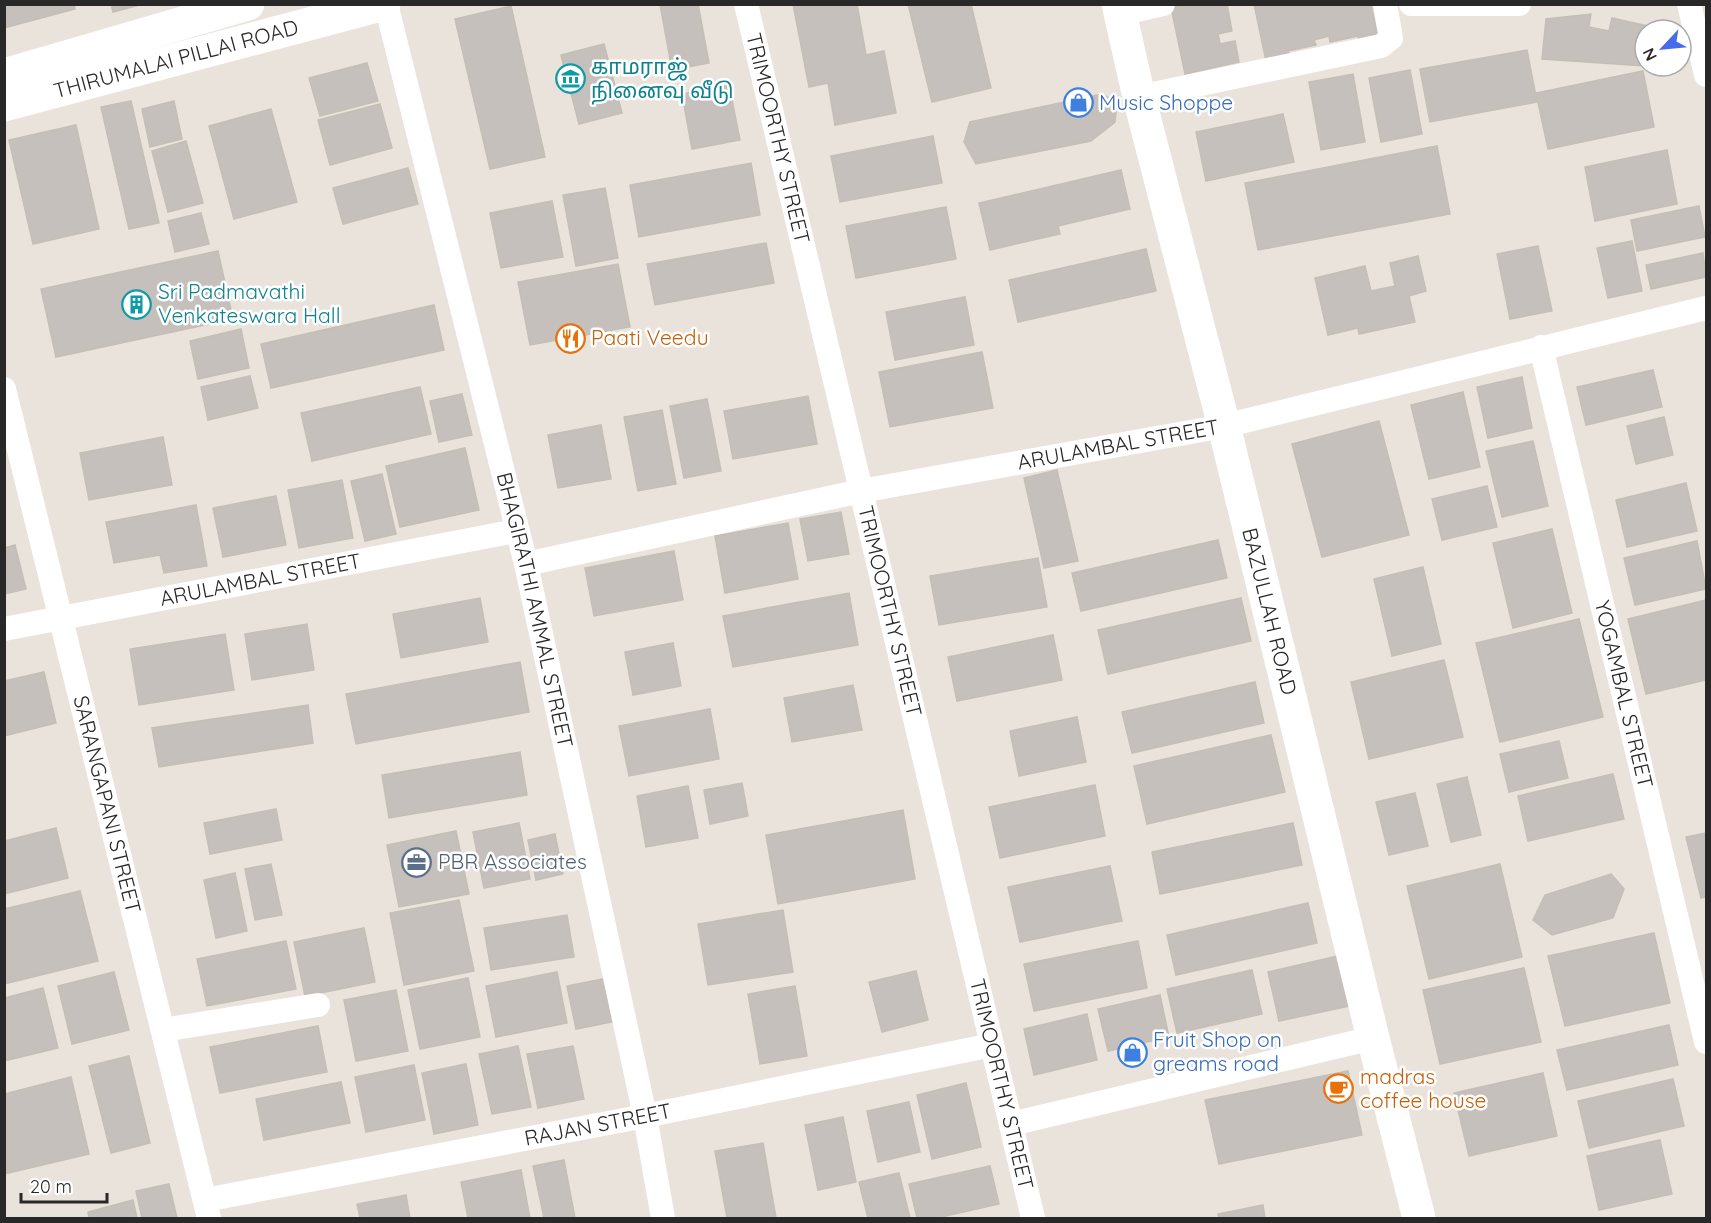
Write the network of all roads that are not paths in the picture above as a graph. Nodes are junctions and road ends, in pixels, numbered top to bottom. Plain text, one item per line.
1 (248, 4) edge
2 (385, 4) edge
3 (746, 4) edge
4 (1164, 4) edge
5 (1384, 4) edge
6 (1411, 4) edge
7 (1519, 4) edge
8 (1689, 4) edge
9 (1118, 9) edge
10 (4, 75) edge
11 (1707, 75) edge
12 (1138, 97) junction
13 (4, 105) edge
14 (1707, 308) edge
15 (1541, 347) junction
16 (4, 389) edge
17 (1224, 426) junction
18 (861, 491) junction
19 (516, 531) junction
20 (526, 564) junction
21 (61, 618) junction
22 (4, 629) edge
23 (318, 1005) dead end
24 (163, 1030) junction
25 (1373, 1038) junction
26 (1707, 1042) edge
27 (992, 1045) junction
28 (645, 1116) junction
29 (1011, 1124) junction
30 (207, 1209) edge
31 (663, 1218) edge
32 (1033, 1218) edge
33 (1419, 1218) edge

1 - 10 main road
2 - 13 main road, THIRUMALAI PILLAI ROAD
2 - 19 street, BHAGIRATHI AMMAL STREET
3 - 18 street, TRIMOORTHY STREET
4 - 9 street
5 - 12 street
6 - 7 street
8 - 11 street
9 - 12 main road, BAZULLAH ROAD
12 - 17 main road, BAZULLAH ROAD
14 - 15 street, ARULAMBAL STREET
15 - 17 street, ARULAMBAL STREET
15 - 26 street, YOGAMBAL STREET
16 - 21 street, SARANGAPANI STREET
17 - 18 street, ARULAMBAL STREET
17 - 25 main road, BAZULLAH ROAD
18 - 20 street, ARULAMBAL STREET
18 - 27 street, TRIMOORTHY STREET
19 - 20 street, BHAGIRATHI AMMAL STREET
19 - 21 street, ARULAMBAL STREET
20 - 28 street, BHAGIRATHI AMMAL STREET
21 - 22 street, ARULAMBAL STREET
21 - 24 street, SARANGAPANI STREET
23 - 24 street
24 - 30 street, SARANGAPANI STREET
25 - 29 street
25 - 33 main road, BAZULLAH ROAD
27 - 28 street, RAJAN STREET
27 - 29 street, TRIMOORTHY STREET
28 - 30 street, RAJAN STREET
28 - 31 street, BHAGIRATHI AMMAL STREET
29 - 32 street, TRIMOORTHY STREET

